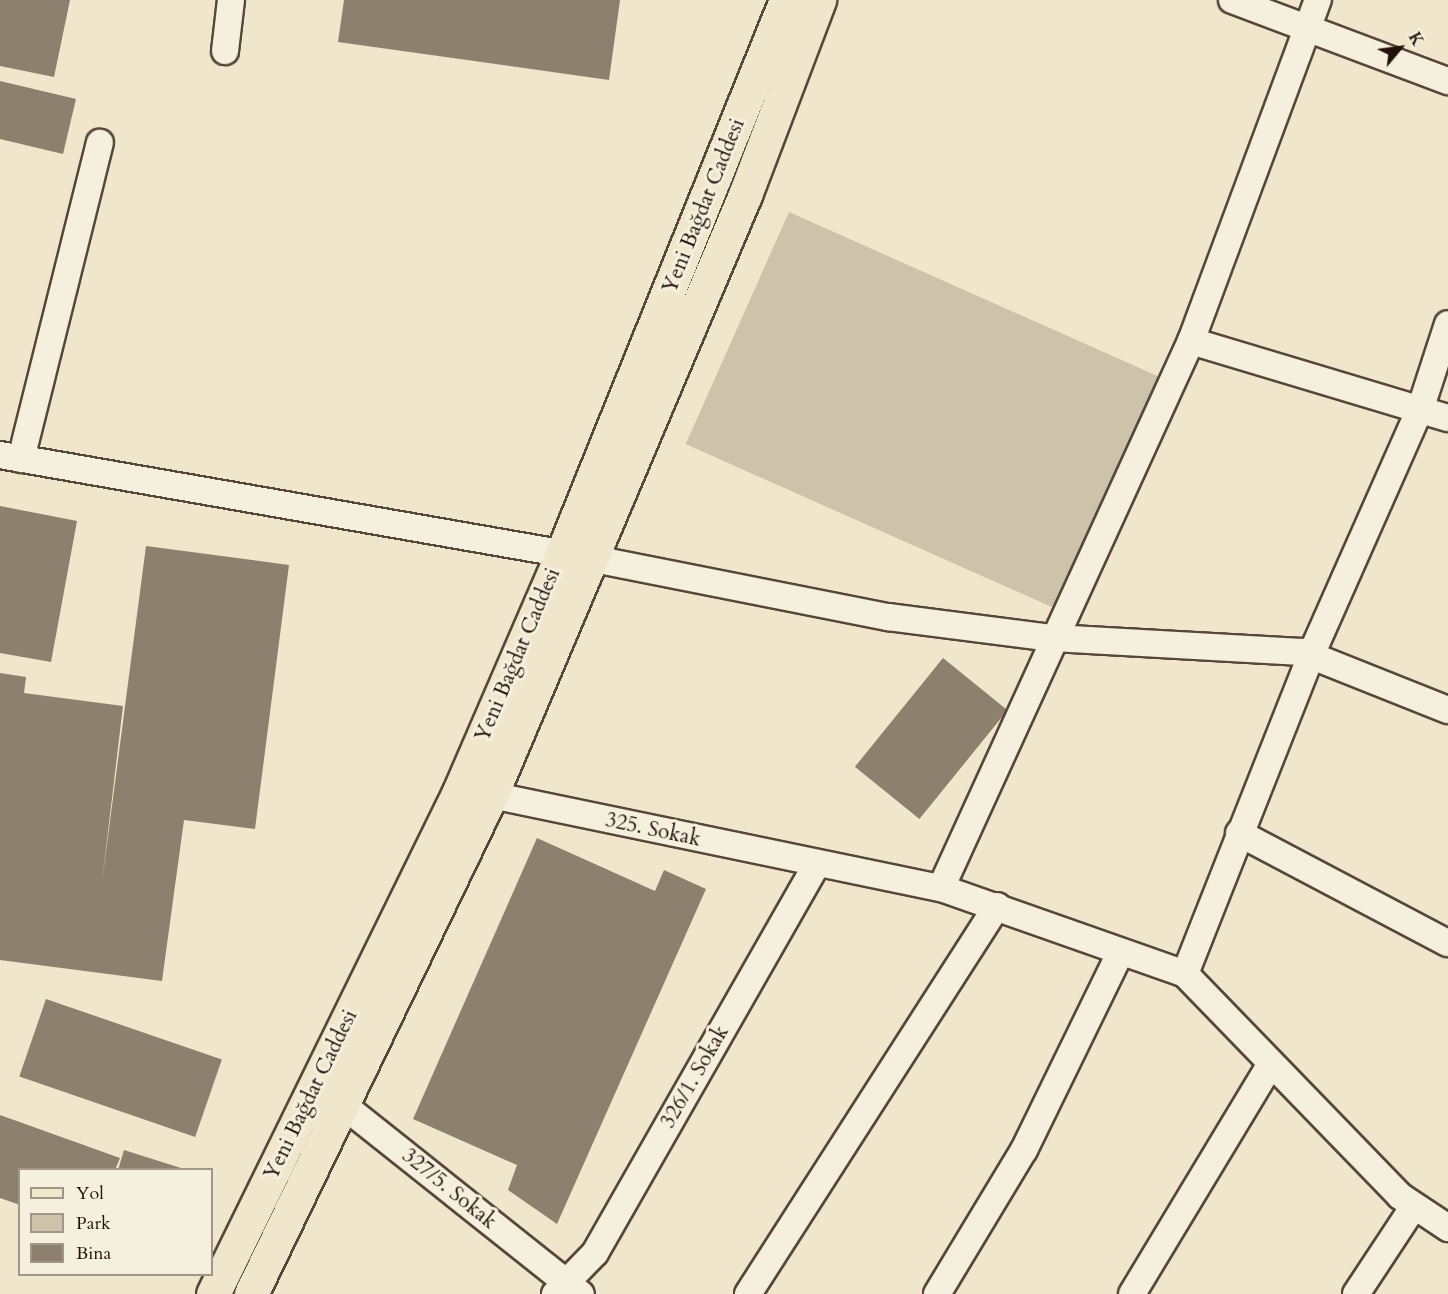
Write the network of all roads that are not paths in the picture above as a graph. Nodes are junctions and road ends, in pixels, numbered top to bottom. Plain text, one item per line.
1 (231, 0) edge
2 (786, 0) edge
3 (819, 0) edge
4 (1232, 0) edge
5 (1318, 0) edge
6 (1307, 31) junction
7 (225, 51) dead end
8 (1448, 81) edge
9 (100, 143) dead end
10 (1448, 324) edge
11 (1191, 341) junction
12 (1421, 407) junction
13 (1448, 418) edge
14 (11, 457) edge
15 (578, 556) junction
16 (1053, 638) junction
17 (1311, 655) junction
18 (1448, 710) edge
19 (490, 795) junction
20 (1239, 833) junction
21 (816, 865) junction
22 (940, 888) junction
23 (997, 906) junction
24 (1448, 943) edge
25 (1120, 953) junction
26 (1185, 974) junction
27 (1270, 1065) junction
28 (329, 1094) junction
29 (1414, 1206) junction
30 (1448, 1228) edge
31 (567, 1290) edge
32 (213, 1294) edge
33 (251, 1294) edge
34 (748, 1294) edge
35 (937, 1294) edge
36 (1132, 1294) edge
37 (1356, 1294) edge

1 - 7 street
2 - 15 main road, Yeni Bağdat Caddesi
3 - 15 main road, Yeni Bağdat Caddesi
4 - 6 street
5 - 6 street
6 - 8 street
6 - 11 street
9 - 14 street
10 - 12 street
11 - 12 street
11 - 16 street
12 - 13 street
12 - 17 street
14 - 15 street
15 - 16 street
15 - 19 main road, Yeni Bağdat Caddesi
15 - 28 main road, Yeni Bağdat Caddesi
16 - 17 street
16 - 22 street
17 - 18 street
17 - 20 street
19 - 21 street, 325. Sokak
19 - 28 main road, Yeni Bağdat Caddesi
20 - 24 street
20 - 26 street
21 - 22 street, 325. Sokak
21 - 31 street, 326/1. Sokak
22 - 23 street, 325. Sokak
23 - 25 street, 325. Sokak
23 - 34 street
25 - 26 street, 325. Sokak
25 - 35 street
26 - 27 street
27 - 29 street
27 - 36 street
28 - 31 street, 327/5. Sokak
28 - 32 main road, Yeni Bağdat Caddesi
28 - 33 main road, Yeni Bağdat Caddesi
29 - 30 street
29 - 37 street

